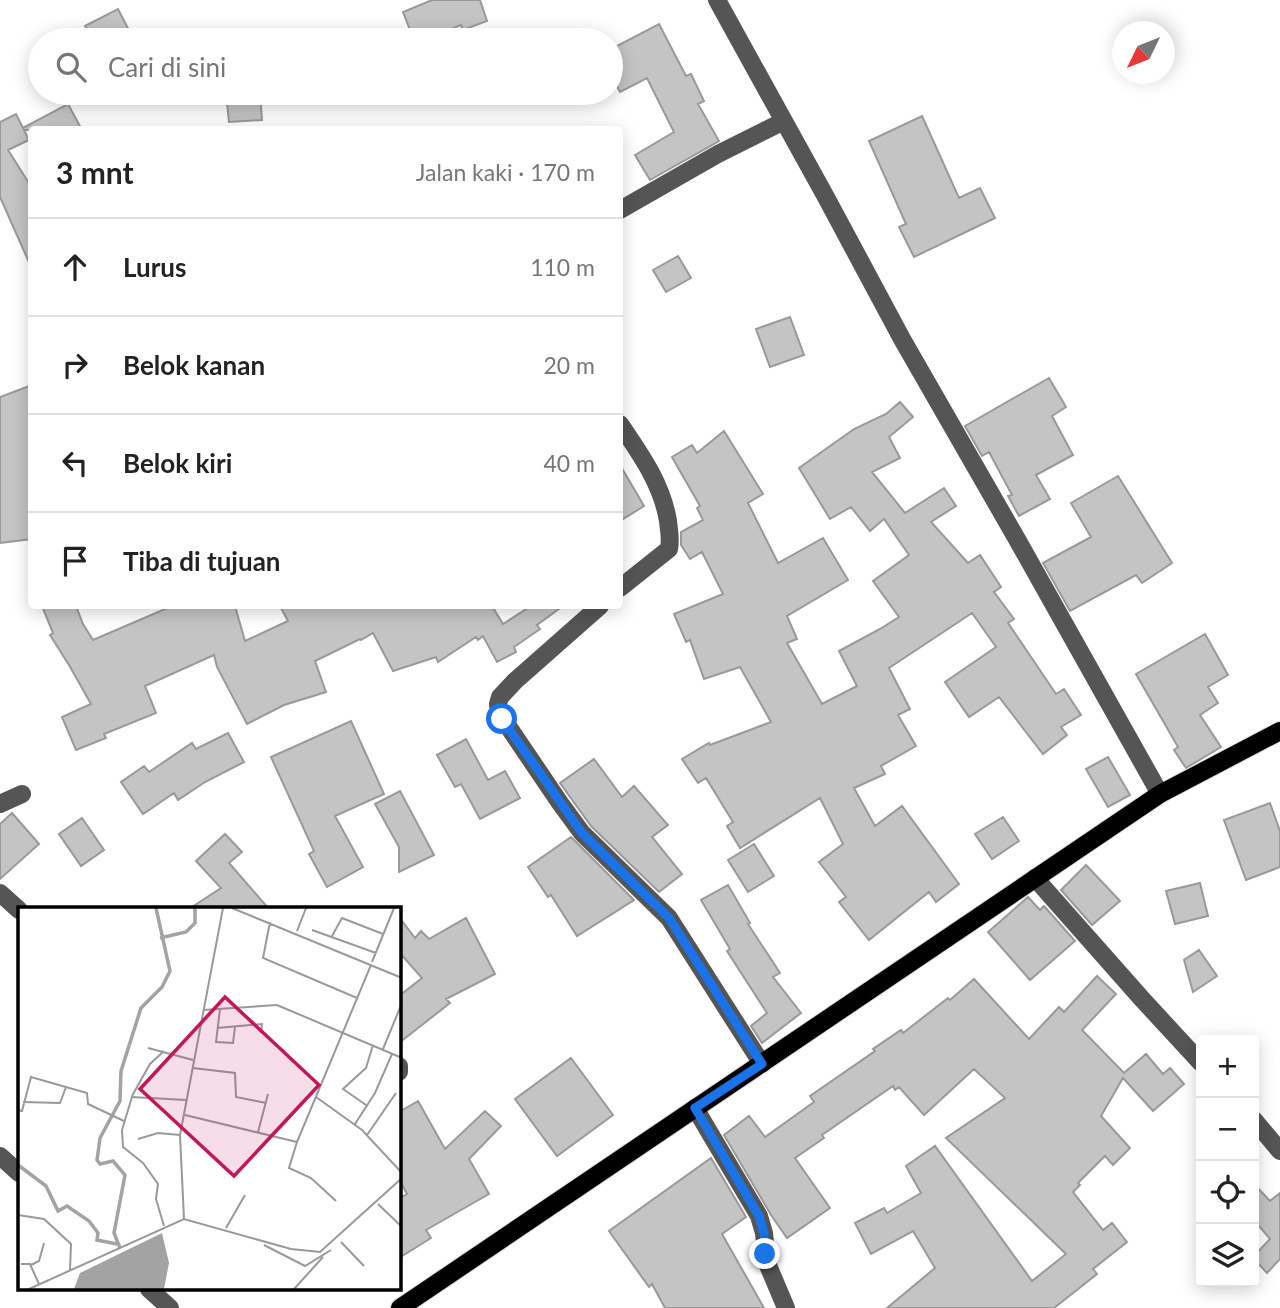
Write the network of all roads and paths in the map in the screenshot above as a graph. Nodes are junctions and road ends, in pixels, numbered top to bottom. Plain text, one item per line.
1 (716, 0) edge
2 (784, 121) junction
3 (623, 208) edge
4 (623, 429) edge
5 (623, 586) edge
6 (597, 609) edge
7 (1280, 731) edge
8 (22, 794) dead end
9 (1160, 794) junction
10 (0, 804) edge
11 (1035, 878) junction
12 (0, 893) edge
13 (18, 909) edge
14 (1196, 1058) edge
15 (762, 1064) junction
16 (695, 1108) junction
17 (1259, 1126) edge
18 (1280, 1151) edge
19 (0, 1156) edge
20 (18, 1172) edge
21 (150, 1290) edge
22 (170, 1308) edge
23 (400, 1308) edge
24 (786, 1308) edge

1 - 2 street
2 - 3 street
2 - 9 street
4 - 5 street
6 - 15 street
7 - 9 main road
8 - 10 street
9 - 11 main road
11 - 14 street
11 - 15 main road
12 - 13 street
15 - 16 main road
16 - 23 main road
16 - 24 street
17 - 18 street
19 - 20 street
21 - 22 street

